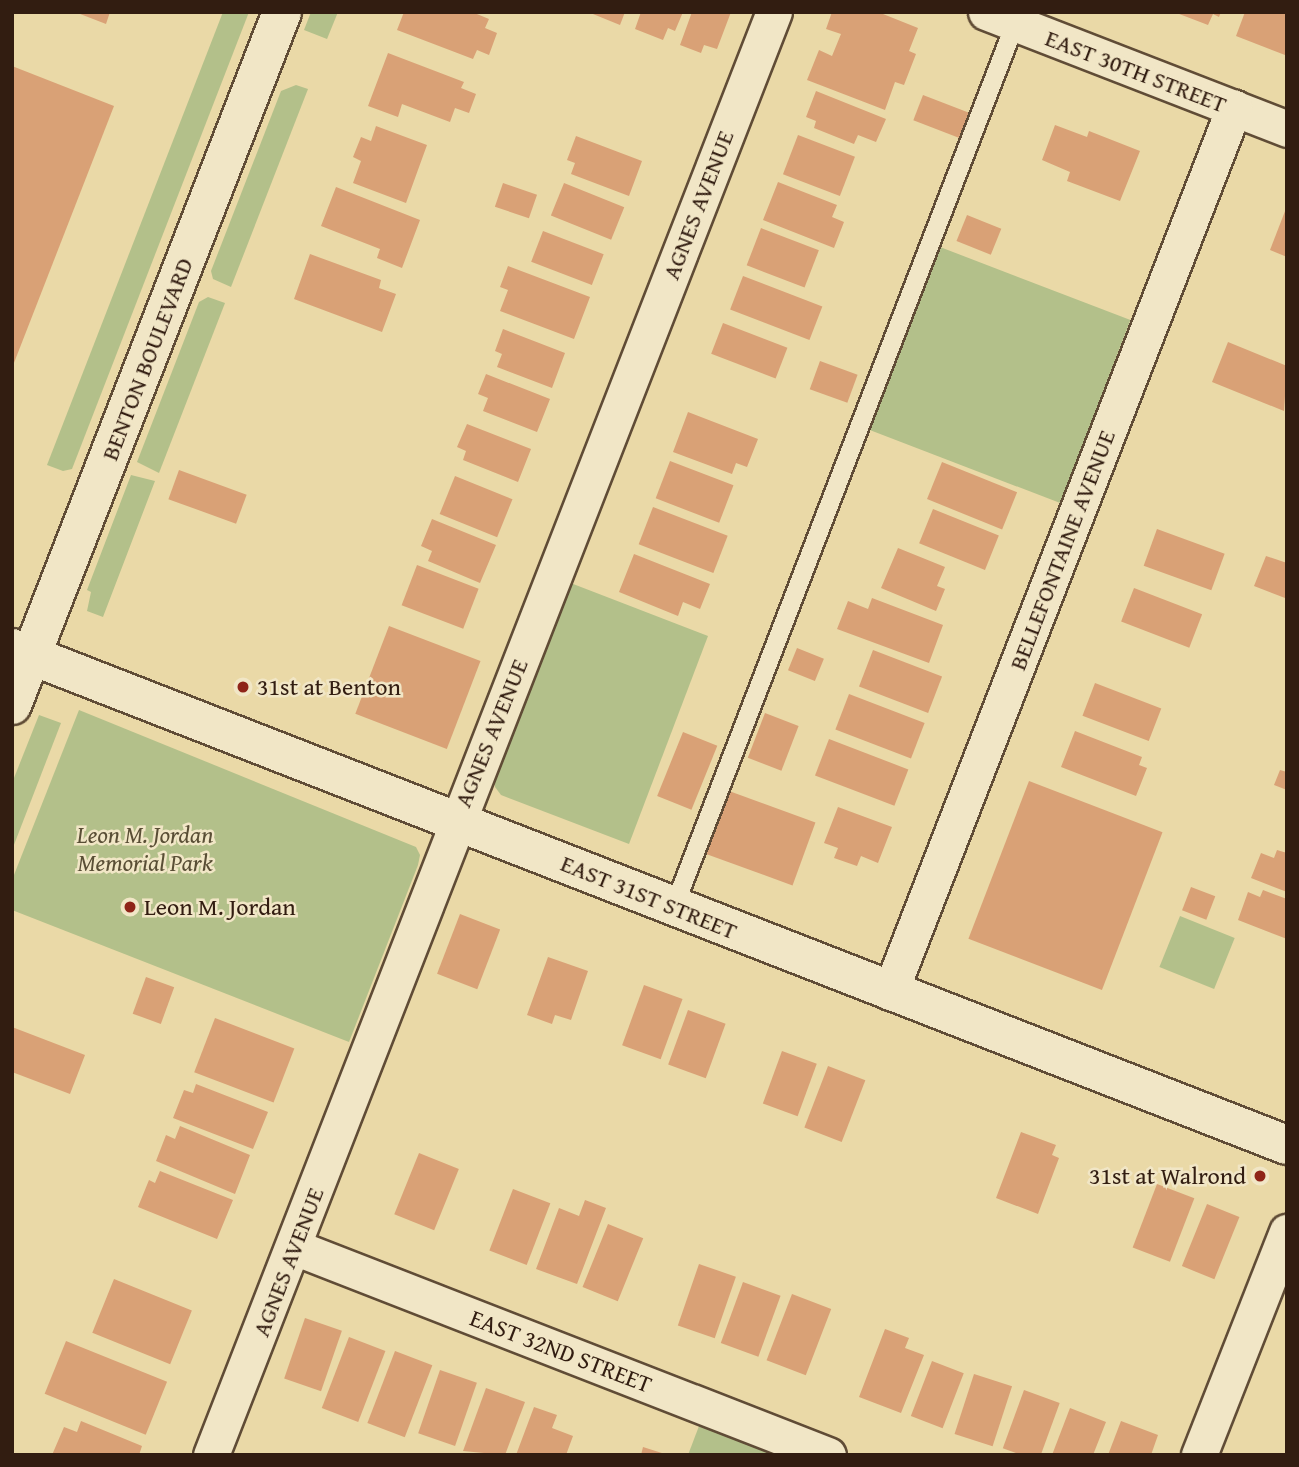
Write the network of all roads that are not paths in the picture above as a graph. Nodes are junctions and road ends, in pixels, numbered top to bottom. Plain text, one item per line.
1 (282, 12) edge
2 (774, 12) edge
3 (1000, 18) edge
4 (1234, 108) junction
5 (1287, 129) edge
6 (22, 652) edge
7 (12, 705) edge
8 (456, 821) junction
9 (674, 908) junction
10 (890, 992) junction
11 (1285, 1138) edge
12 (1287, 1232) edge
13 (294, 1247) junction
14 (211, 1455) edge
15 (828, 1455) edge
16 (1199, 1455) edge

1 - 6 main road, BENTON BOULEVARD
2 - 8 street, AGNES AVENUE
3 - 4 street, EAST 30TH STREET
3 - 9 lane
4 - 5 street, EAST 30TH STREET
4 - 10 street, BELLEFONTAINE AVENUE
6 - 7 main road, BENTON BOULEVARD
6 - 8 main road, EAST 31ST STREET
8 - 9 main road, EAST 31ST STREET
8 - 13 street, AGNES AVENUE
9 - 10 main road, EAST 31ST STREET
10 - 11 main road, EAST 31ST STREET
12 - 16 street
13 - 14 street, AGNES AVENUE
13 - 15 street, EAST 32ND STREET

